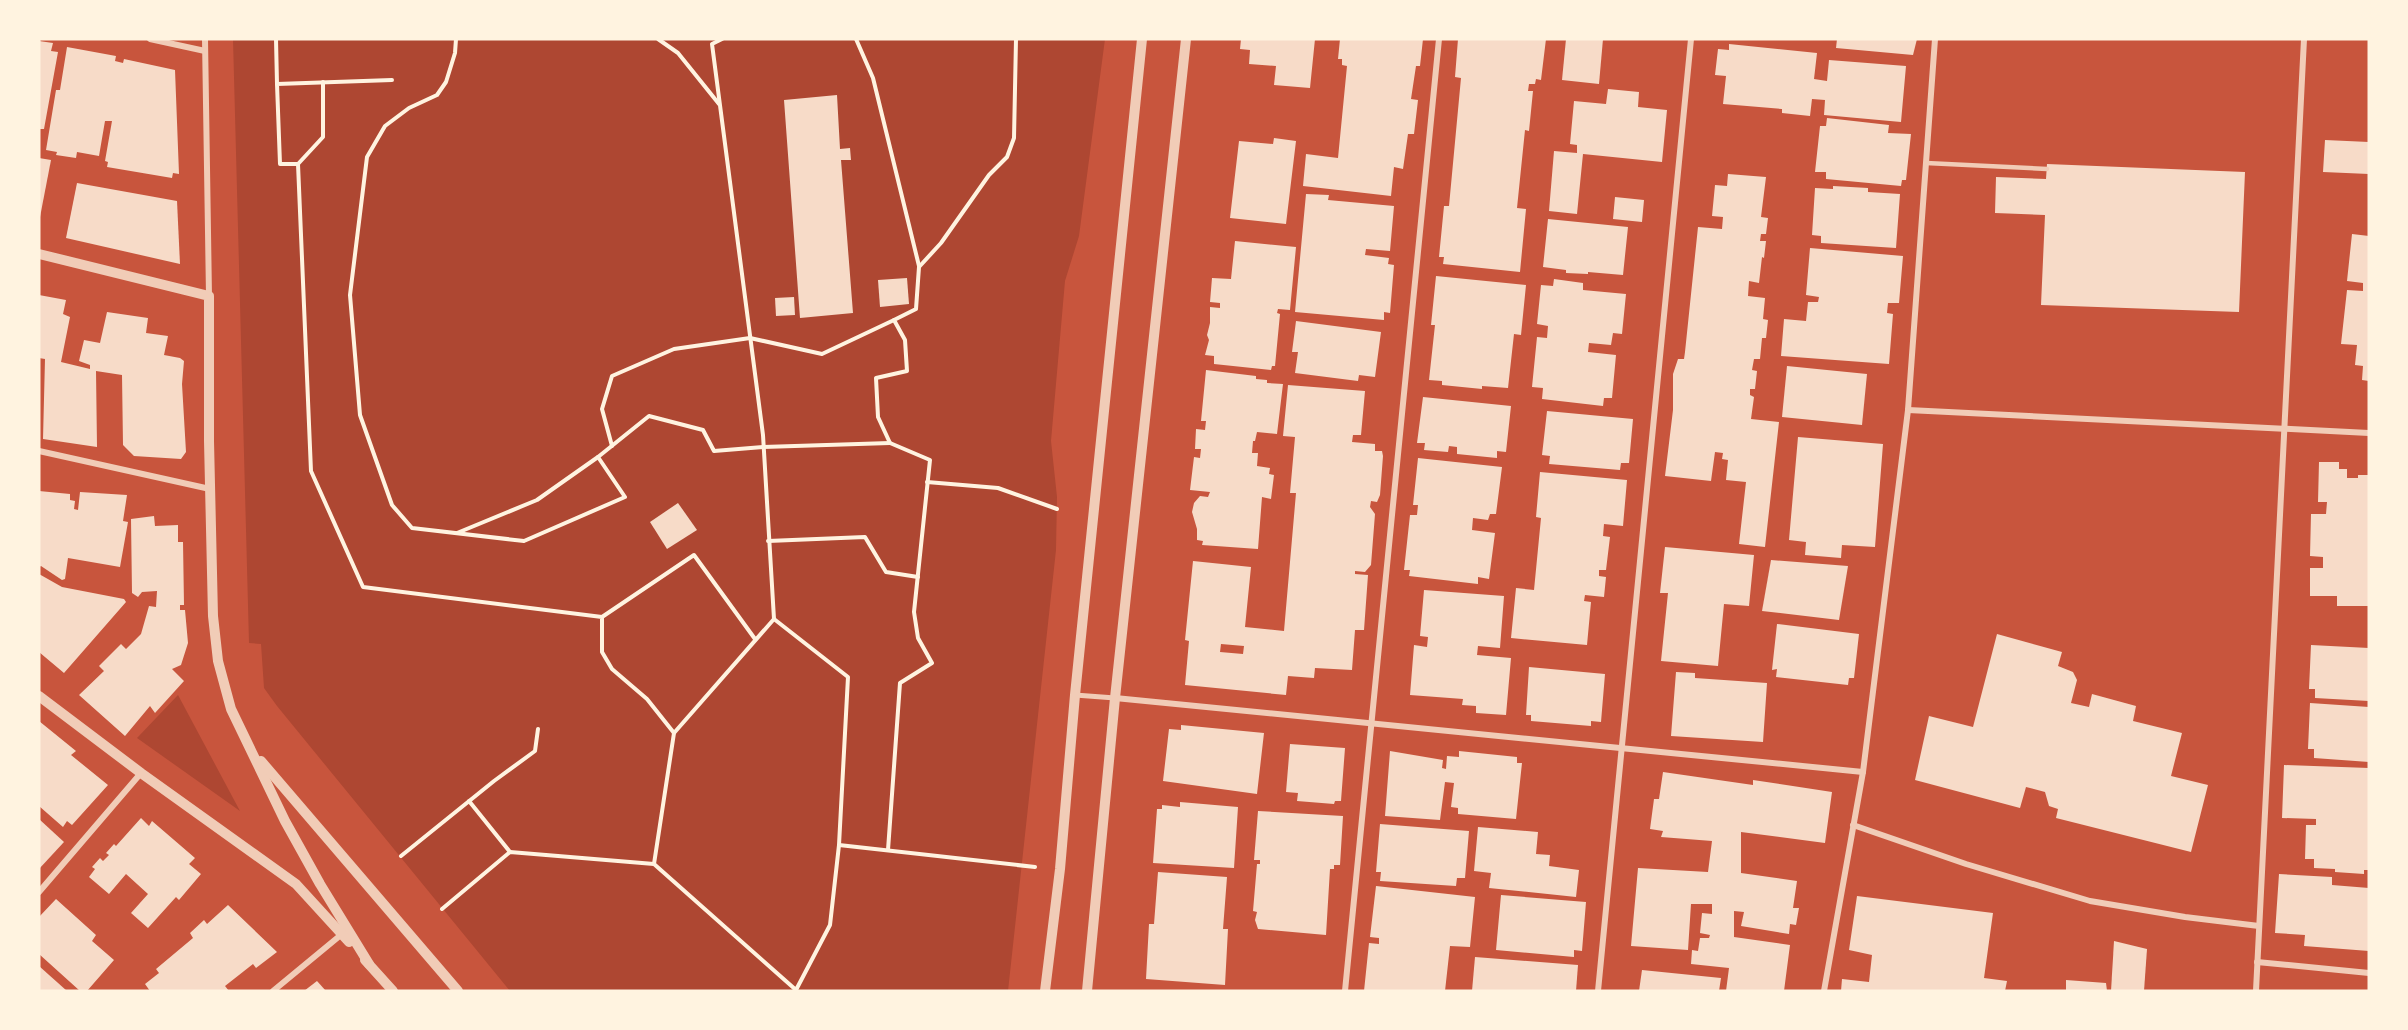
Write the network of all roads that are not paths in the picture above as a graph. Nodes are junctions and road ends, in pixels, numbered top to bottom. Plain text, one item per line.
1 (150, 39) edge
2 (205, 39) edge
3 (1142, 39) edge
4 (1186, 39) edge
5 (1439, 39) edge
6 (1691, 39) edge
7 (1935, 39) edge
8 (2304, 39) edge
9 (205, 51) junction
10 (1926, 163) junction
11 (2047, 169) dead end
12 (39, 254) edge
13 (209, 296) junction
14 (1908, 410) junction
15 (2284, 429) junction
16 (2369, 433) edge
17 (39, 451) edge
18 (210, 489) junction
19 (1075, 695) junction
20 (39, 696) edge
21 (1115, 698) junction
22 (1372, 722) junction
23 (1621, 748) junction
24 (252, 750) junction
25 (1863, 772) junction
26 (141, 773) junction
27 (1853, 825) junction
28 (39, 892) edge
29 (2259, 926) junction
30 (342, 934) junction
31 (2257, 962) junction
32 (369, 964) junction
33 (2369, 973) edge
34 (273, 991) edge
35 (393, 991) edge
36 (458, 991) edge
37 (1046, 991) edge
38 (1087, 991) edge
39 (1345, 991) edge
40 (1598, 991) edge
41 (1824, 991) edge
42 (2256, 991) edge

1 - 9 street
2 - 9 street
3 - 19 street
4 - 21 street
5 - 22 street
6 - 23 street
7 - 10 street
8 - 15 street
9 - 13 street
10 - 11 lane
10 - 14 street
12 - 13 street
13 - 18 street
14 - 15 street
14 - 25 street
15 - 16 street
15 - 29 street
17 - 18 street
18 - 24 street
19 - 21 street
19 - 37 street
20 - 26 street
21 - 22 street
21 - 38 street
22 - 23 street
22 - 39 street
23 - 25 street
23 - 40 street
24 - 32 street
24 - 36 street
25 - 27 street
26 - 28 street
26 - 30 street
27 - 29 street
27 - 41 street
29 - 31 street
30 - 32 street
30 - 34 street
31 - 33 street
31 - 42 street
32 - 35 street

